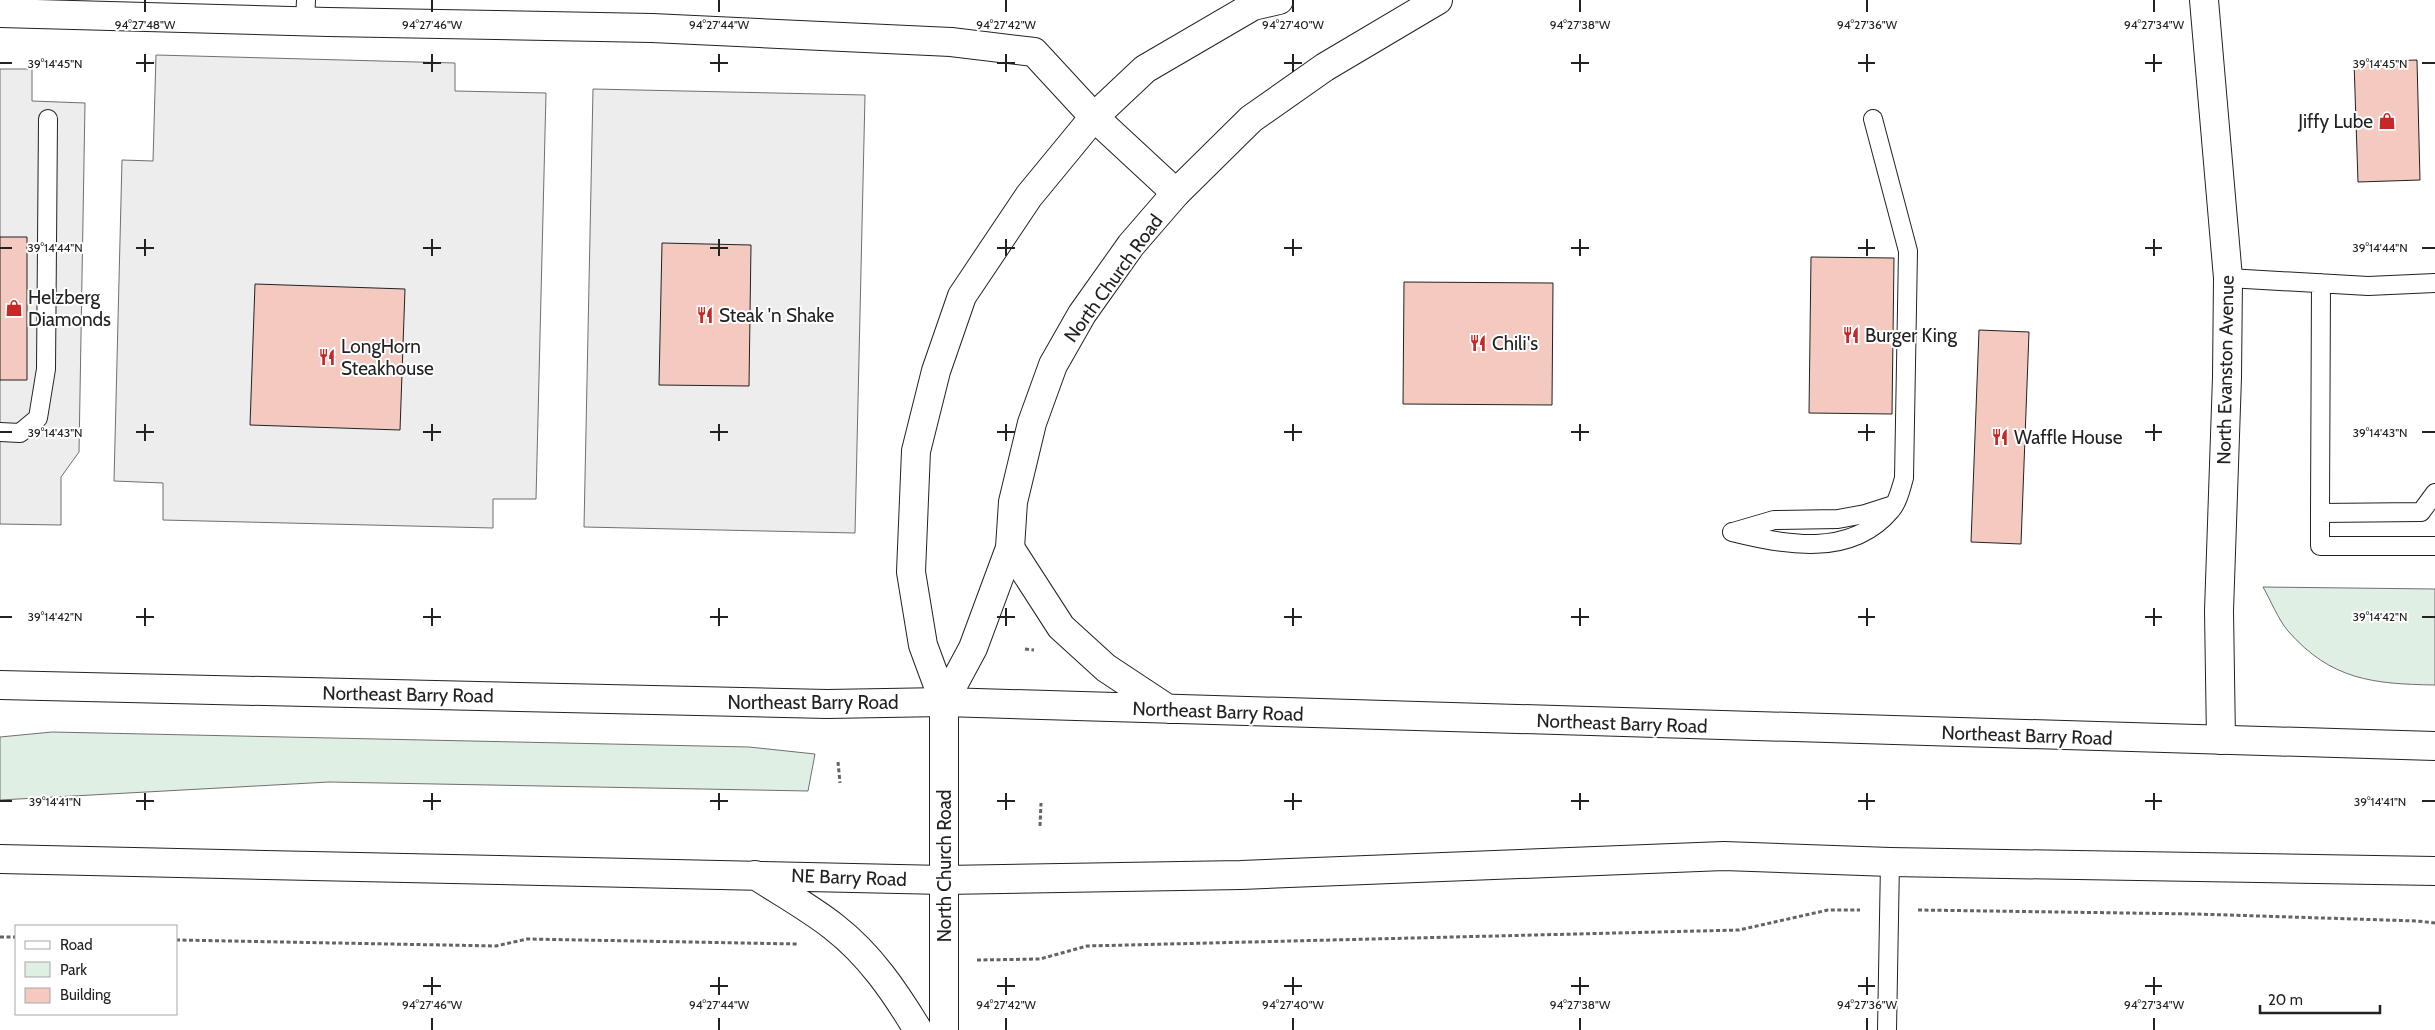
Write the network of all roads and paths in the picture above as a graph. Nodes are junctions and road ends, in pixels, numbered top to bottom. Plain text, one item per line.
1 (1279, 0) edge
2 (1438, 0) edge
3 (2204, 0) edge
4 (306, 11) edge
5 (0, 13) edge
6 (1094, 117) junction
7 (48, 119) dead end
8 (1873, 119) dead end
9 (1176, 193) junction
10 (2228, 278) junction
11 (2321, 283) junction
12 (2435, 283) edge
13 (0, 432) edge
14 (2435, 494) edge
15 (1895, 504) junction
16 (2320, 512) junction
17 (2435, 546) edge
18 (1010, 548) junction
19 (0, 685) edge
20 (944, 702) junction
21 (1168, 709) junction
22 (2221, 740) junction
23 (2435, 746) edge
24 (838, 762) dead end
25 (840, 783) dead end
26 (1041, 803) dead end
27 (1040, 826) dead end
28 (0, 859) edge
29 (1890, 862) junction
30 (2435, 871) edge
31 (755, 874) junction
32 (944, 880) junction
33 (1828, 910) dead end
34 (1926, 910) dead end
35 (2435, 924) edge
36 (0, 937) edge
37 (15, 937) edge
38 (178, 940) edge
39 (798, 944) dead end
40 (1040, 959) dead end
41 (918, 1030) edge
42 (944, 1030) edge
43 (1887, 1030) edge

1 - 6 main road, North Church Road
2 - 9 main road, North Church Road
3 - 10 main road, North Evanston Avenue
4 - 5 main road
4 - 6 main road
6 - 9 main road
6 - 20 main road, North Church Road
7 - 13 lane
8 - 15 lane
9 - 18 main road, North Church Road
10 - 11 lane
10 - 22 main road, North Evanston Avenue
11 - 12 lane
11 - 16 lane
14 - 16 lane
15 - 15 lane
16 - 17 lane
18 - 20 main road, North Church Road
18 - 21 main road
19 - 20 main road, Northeast Barry Road
20 - 21 main road, Northeast Barry Road
20 - 32 main road, North Church Road
21 - 22 main road, Northeast Barry Road
22 - 23 main road, Northeast Barry Road
24 - 25 path
26 - 27 path
28 - 31 main road
29 - 30 main road
29 - 32 main road
29 - 43 lane
31 - 32 main road, NE Barry Road
31 - 41 main road
32 - 42 main road, North Church Road
33 - 40 path
34 - 35 path
36 - 37 path
38 - 39 path

